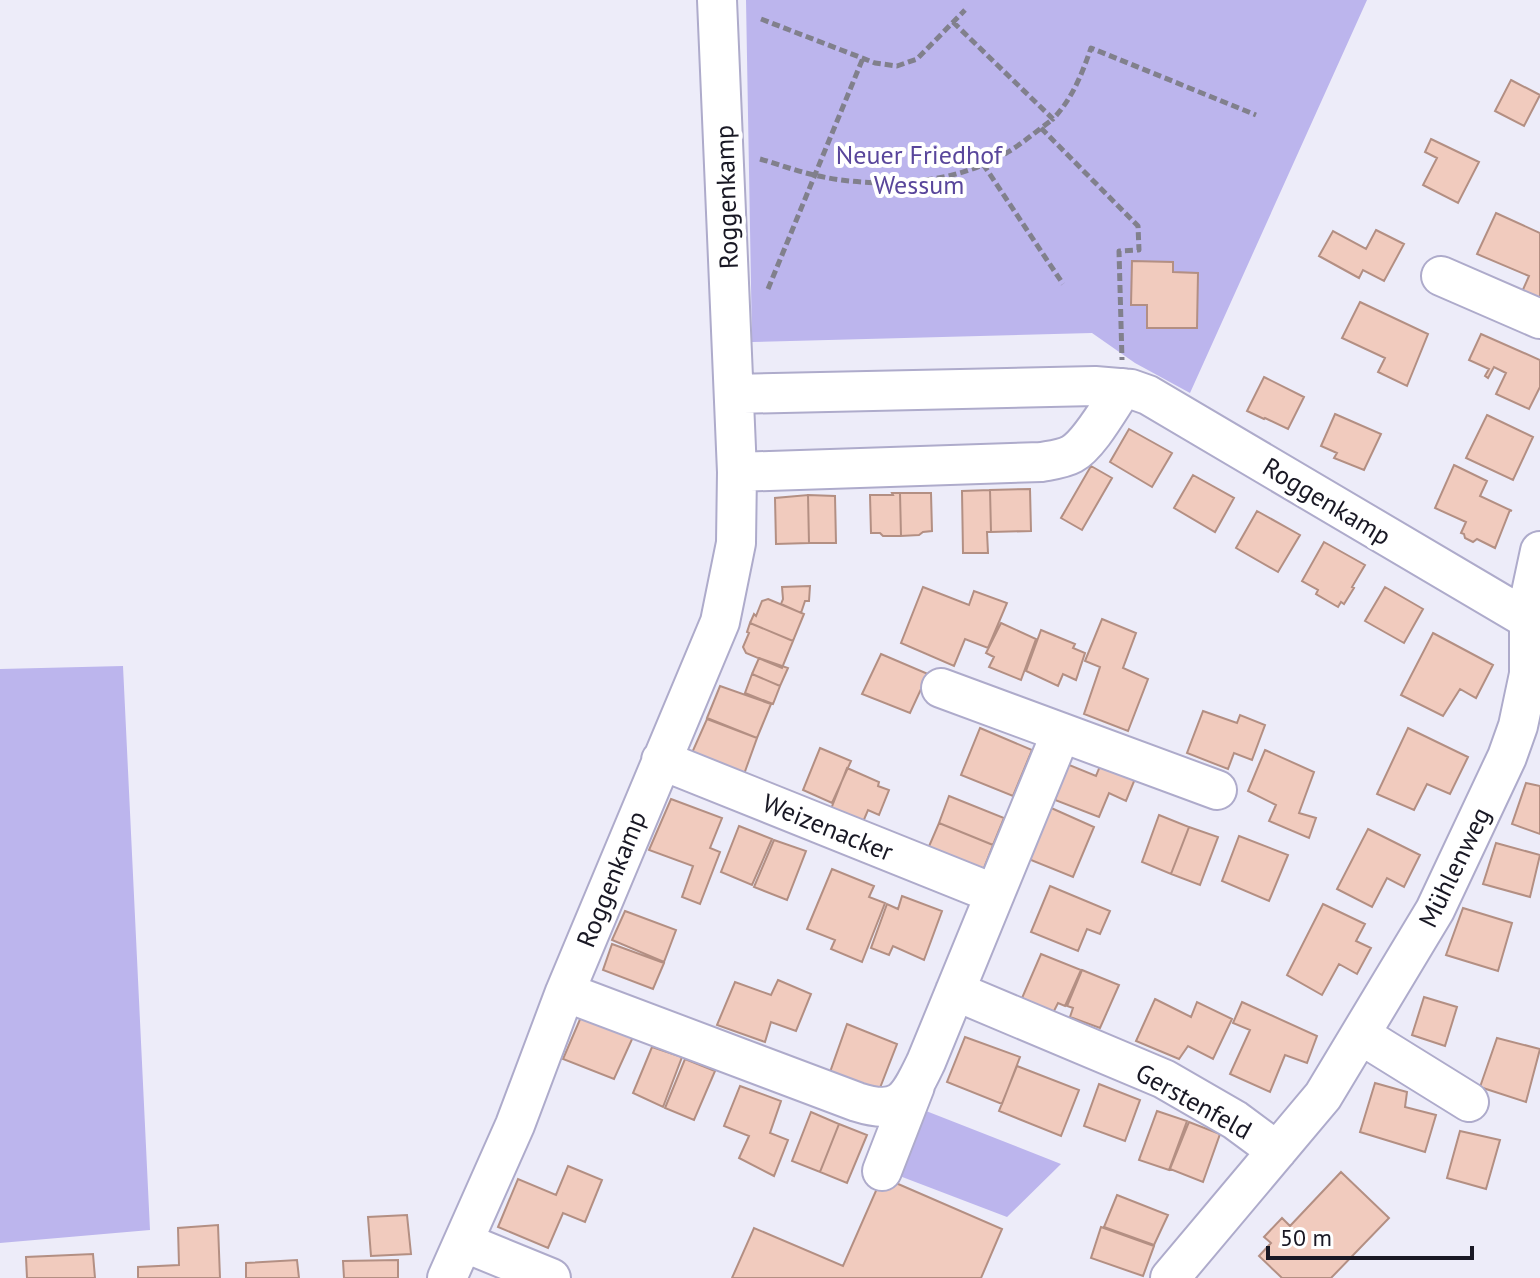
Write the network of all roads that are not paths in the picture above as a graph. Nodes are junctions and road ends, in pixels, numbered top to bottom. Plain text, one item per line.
1 (717, 0) edge
2 (1441, 276) dead end
3 (1540, 319) edge
4 (1123, 388) junction
5 (734, 394) junction
6 (737, 472) junction
7 (1540, 551) edge
8 (1529, 620) junction
9 (941, 688) dead end
10 (1533, 704) edge
11 (1061, 733) junction
12 (661, 760) junction
13 (1217, 790) dead end
14 (995, 894) junction
15 (955, 991) junction
16 (565, 992) junction
17 (1361, 1035) junction
18 (915, 1086) junction
19 (1469, 1102) dead end
20 (1277, 1151) junction
21 (882, 1171) dead end
22 (463, 1242) junction
23 (447, 1278) edge
24 (551, 1278) edge
25 (1170, 1278) edge

1 - 5 street, Roggenkamp
2 - 3 street
4 - 5 street, Roggenkamp
4 - 6 street
4 - 8 street, Roggenkamp
5 - 6 street, Roggenkamp
6 - 12 street, Roggenkamp
7 - 8 street, Mühlenweg
8 - 10 street, Mühlenweg
9 - 11 street
10 - 17 street, Mühlenweg
11 - 13 street
11 - 14 street
12 - 14 street, Weizenacker
12 - 16 street, Roggenkamp
14 - 15 street
15 - 18 street
15 - 20 street, Gerstenfeld
16 - 18 street
16 - 22 street, Roggenkamp
17 - 19 street
17 - 20 street, Mühlenweg
18 - 21 street
20 - 25 street, Gerstenfeld
22 - 23 street, Roggenkamp
22 - 24 street

